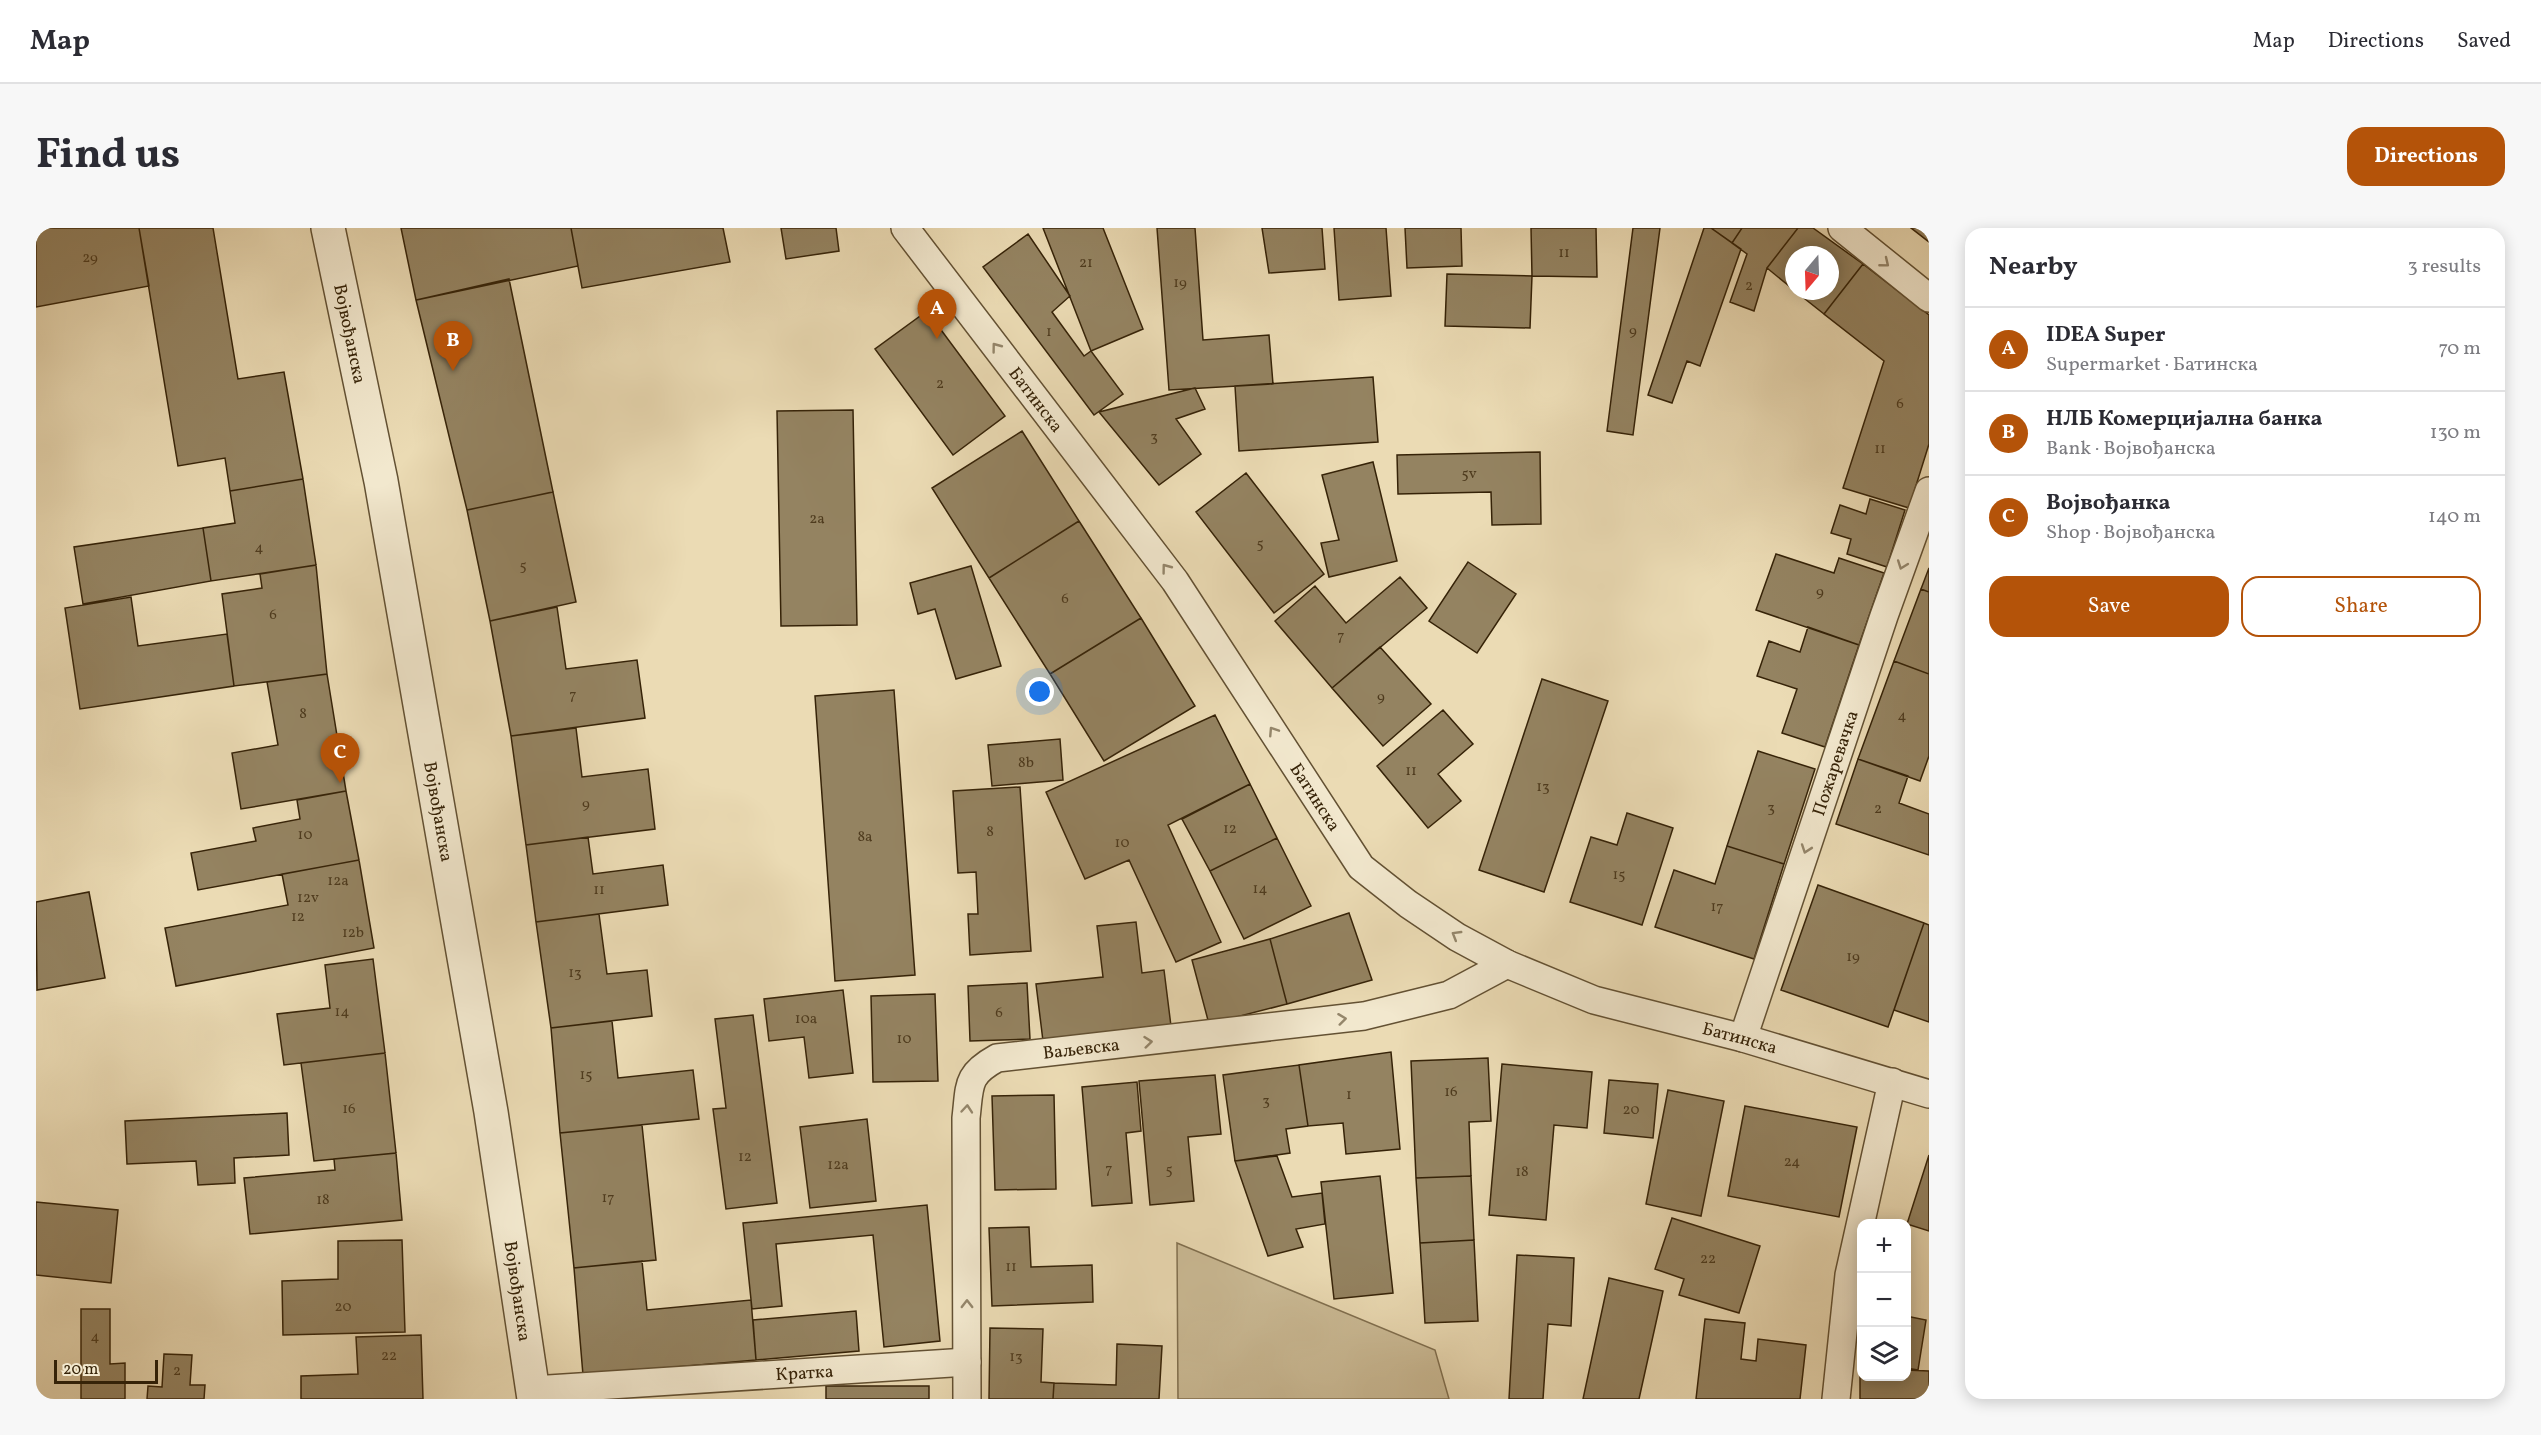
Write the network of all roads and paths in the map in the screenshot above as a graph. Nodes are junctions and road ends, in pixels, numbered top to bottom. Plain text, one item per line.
1 (328, 228) edge
2 (905, 228) edge
3 (1842, 228) edge
4 (1929, 298) edge
5 (1929, 490) edge
6 (1508, 964) junction
7 (1743, 1038) junction
8 (1892, 1082) junction
9 (1929, 1094) edge
10 (967, 1362) junction
11 (534, 1394) edge
12 (967, 1399) edge
13 (1836, 1399) edge

1 - 11 street, Војвођанска
6 -> 2 street, Батинска
3 -> 4 street
5 -> 7 street, Пожаревачка
6 - 7 street, Батинска
10 -> 6 street, Ваљевска
7 - 8 street, Батинска
8 - 9 street, Батинска
8 - 13 street
10 - 11 street, Кратка
10 - 12 street, Ваљевска

